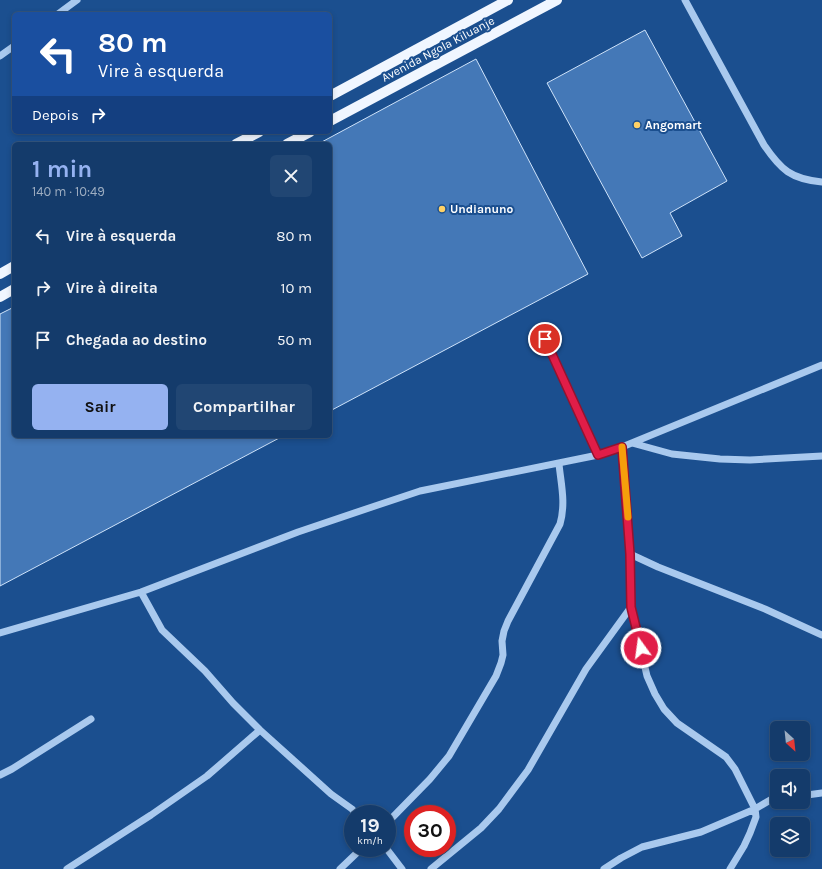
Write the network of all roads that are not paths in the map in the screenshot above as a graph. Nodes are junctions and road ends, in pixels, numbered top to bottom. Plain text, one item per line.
1 (78, 0) edge
2 (508, 0) edge
3 (557, 0) edge
4 (685, 0) edge
5 (495, 3) edge
6 (61, 12) edge
7 (12, 47) edge
8 (0, 56) edge
9 (332, 95) edge
10 (332, 120) edge
11 (255, 134) edge
12 (306, 134) edge
13 (240, 142) edge
14 (291, 142) edge
15 (822, 182) edge
16 (12, 267) edge
17 (0, 274) edge
18 (12, 290) edge
19 (0, 297) edge
20 (545, 339) dead end
21 (822, 365) edge
22 (632, 443) junction
23 (622, 447) junction
24 (598, 455) junction
25 (822, 456) edge
26 (559, 464) junction
27 (630, 554) junction
28 (141, 592) junction
29 (631, 607) junction
30 (0, 633) edge
31 (822, 635) edge
32 (91, 719) dead end
33 (260, 730) junction
34 (0, 775) edge
35 (822, 793) edge
36 (810, 795) edge
37 (770, 800) edge
38 (346, 805) edge
39 (755, 809) junction
40 (396, 814) edge
41 (353, 857) edge
42 (393, 857) edge
43 (67, 869) edge
44 (340, 869) edge
45 (402, 869) edge
46 (431, 869) edge
47 (604, 869) edge
48 (730, 869) edge

1 - 6 street
2 - 5 main road, Avenida Ngola Kiluanje
3 - 10 main road, Avenida Ngola Kiluanje
4 - 15 street
5 - 9 main road, Avenida Ngola Kiluanje
7 - 8 street
11 - 13 main road
12 - 14 main road
16 - 17 main road
18 - 19 main road
20 - 24 street
21 - 22 street
22 - 23 street
22 - 25 street
23 - 24 street
23 - 27 street
24 - 26 street
26 - 28 street
26 - 40 street
27 - 29 street
27 - 31 street
28 - 30 street
28 - 33 street
29 - 39 street
29 - 46 street
32 - 34 street
33 - 38 street
33 - 43 street
35 - 36 street
37 - 39 street
39 - 47 street
39 - 48 street
41 - 44 street
42 - 45 street

